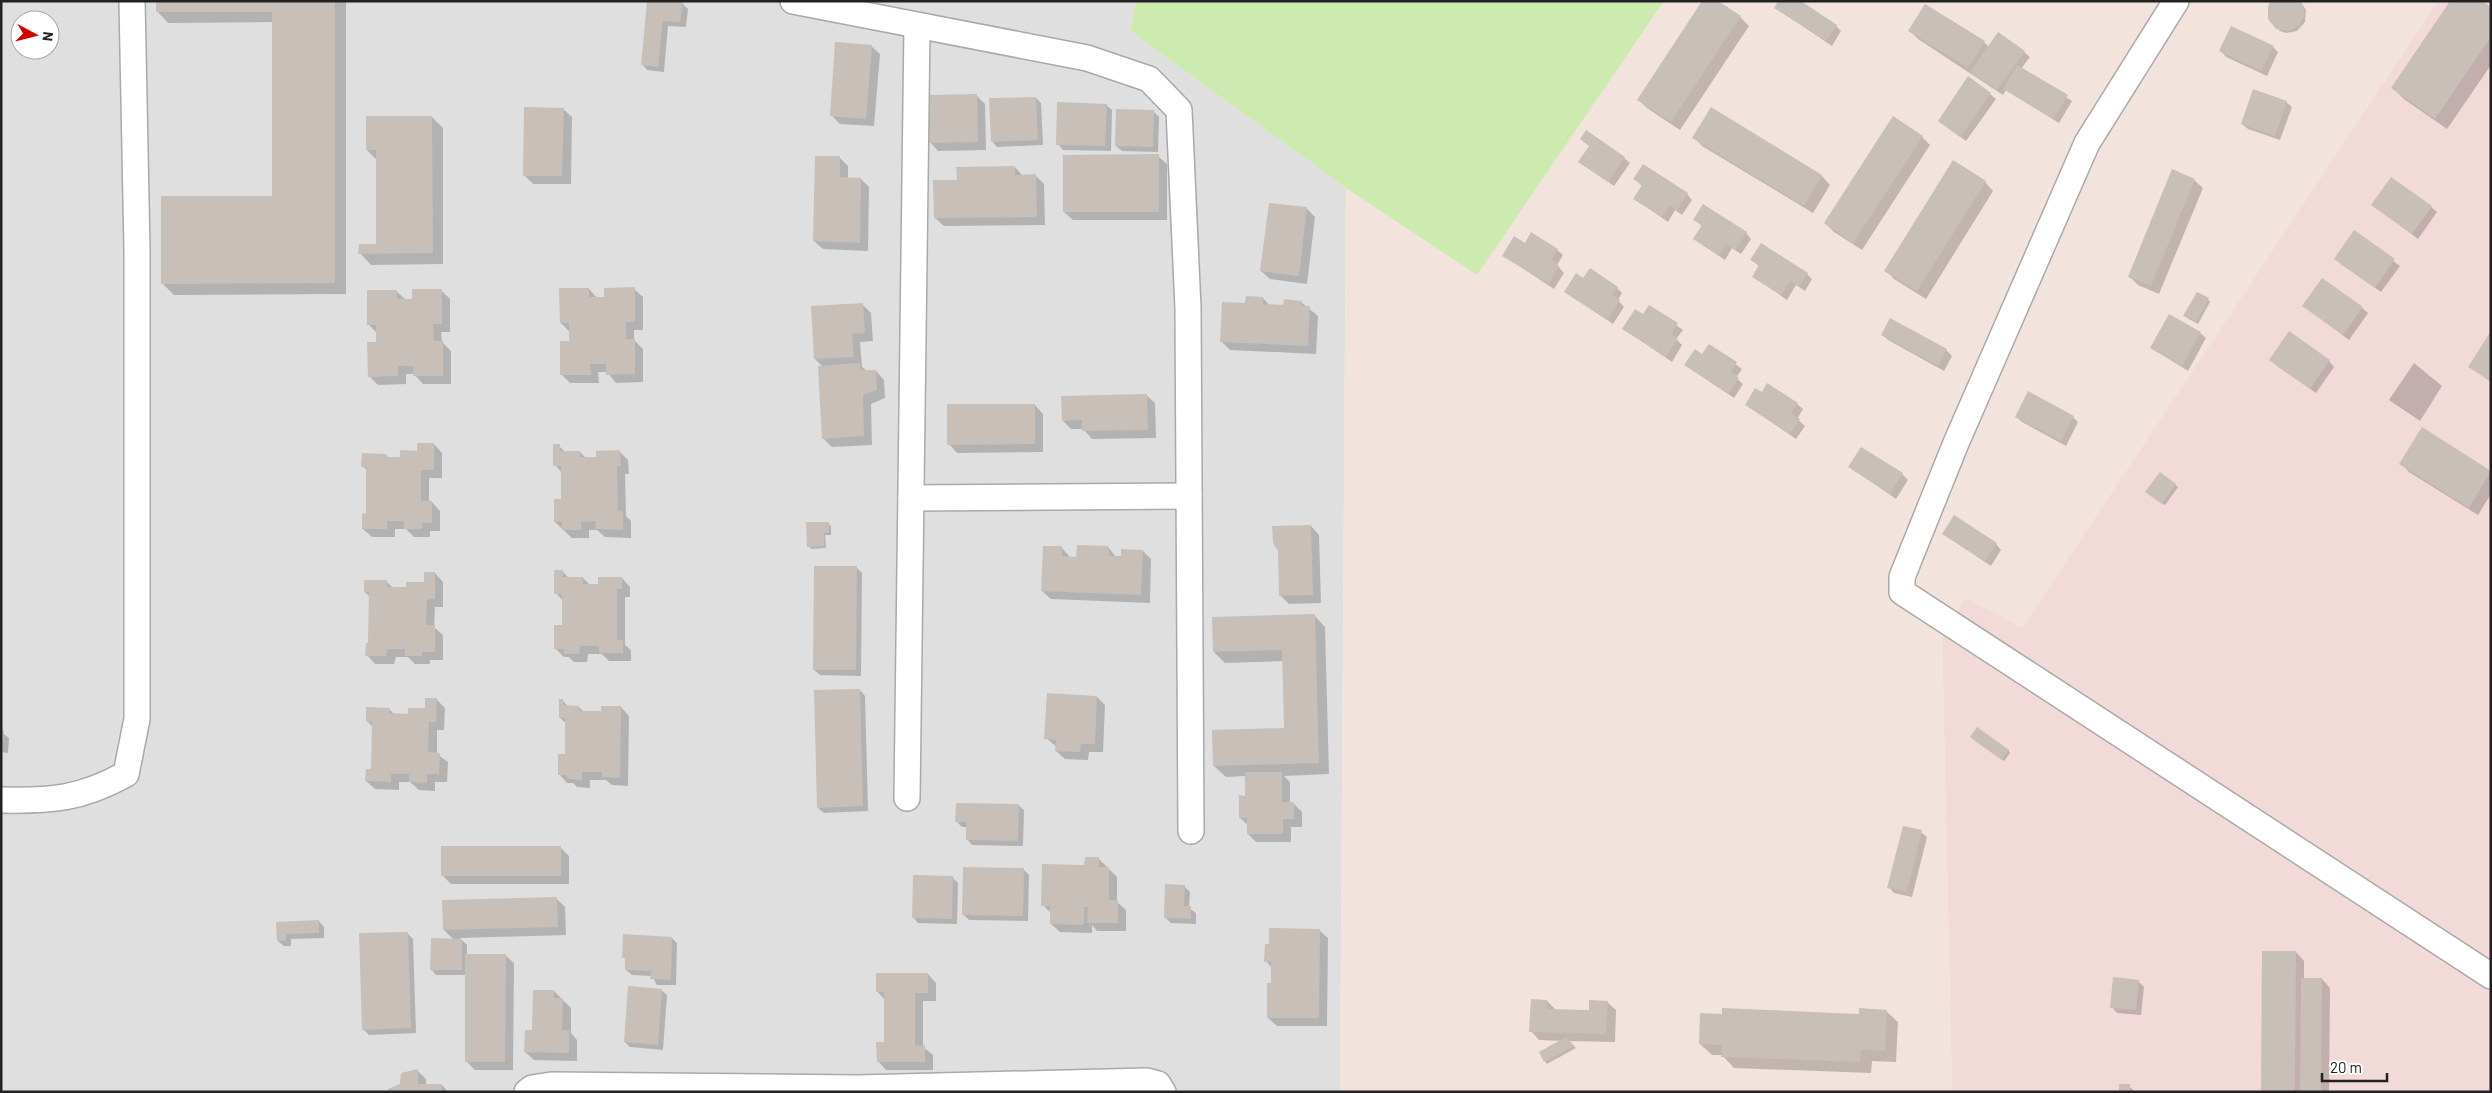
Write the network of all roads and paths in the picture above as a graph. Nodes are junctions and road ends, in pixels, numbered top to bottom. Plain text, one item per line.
1 (132, 1) edge
2 (793, 1) edge
3 (2176, 1) edge
4 (917, 26) junction
5 (1189, 496) junction
6 (911, 498) junction
7 (907, 798) dead end
8 (1, 800) edge
9 (1191, 831) dead end
10 (2491, 976) edge
11 (858, 1090) edge
12 (528, 1092) edge
13 (1162, 1092) edge

1 - 8 street
2 - 4 street
3 - 10 street
4 - 5 street
4 - 6 street
5 - 6 street
5 - 9 street
6 - 7 street
11 - 12 street
11 - 13 street

